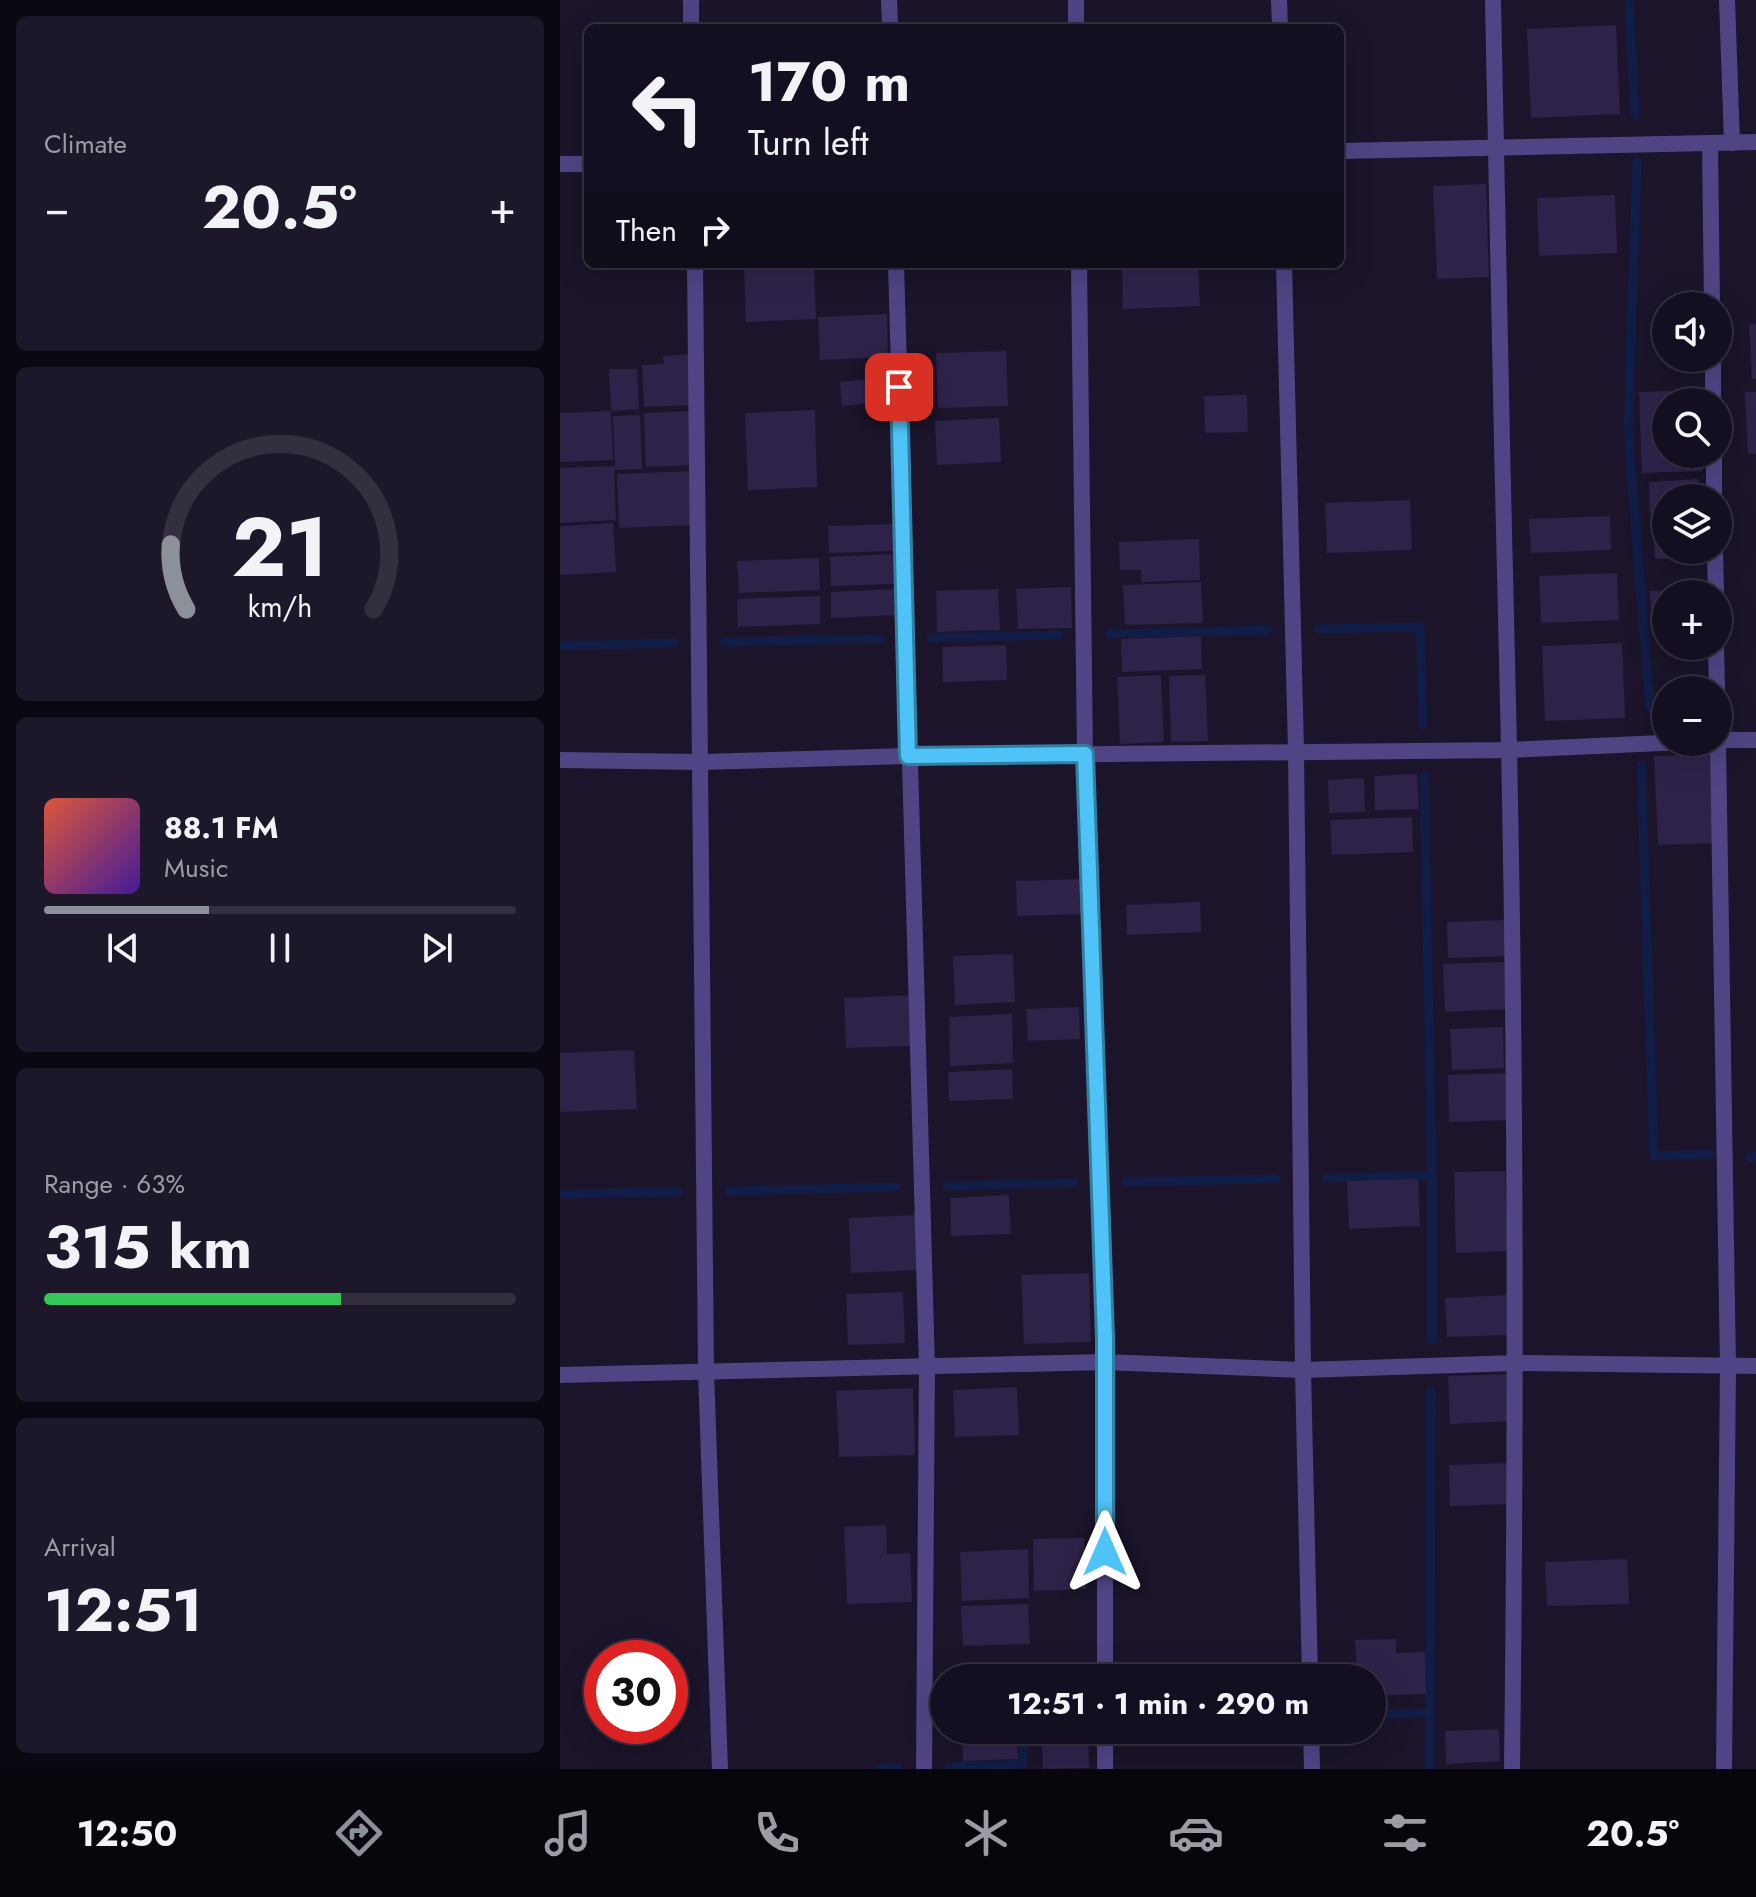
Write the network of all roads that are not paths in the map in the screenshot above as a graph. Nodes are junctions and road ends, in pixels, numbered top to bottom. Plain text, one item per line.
1 (691, 0) edge
2 (889, 0) edge
3 (1076, 0) edge
4 (1279, 0) edge
5 (1493, 0) edge
6 (1727, 0) edge
7 (691, 24) edge
8 (890, 24) edge
9 (1076, 24) edge
10 (1280, 24) edge
11 (1756, 142) edge
12 (1710, 143) junction
13 (1732, 143) junction
14 (1494, 148) junction
15 (1344, 151) edge
16 (560, 164) edge
17 (584, 164) edge
18 (695, 268) edge
19 (896, 268) edge
20 (1079, 268) edge
21 (1284, 268) edge
22 (1712, 292) edge
23 (1756, 740) edge
24 (1732, 741) edge
25 (1652, 743) edge
26 (1509, 750) junction
27 (1296, 751) junction
28 (1085, 754) junction
29 (908, 756) junction
30 (1718, 756) edge
31 (560, 760) edge
32 (700, 762) junction
33 (1105, 1362) junction
34 (1516, 1363) junction
35 (1756, 1366) edge
36 (1728, 1367) junction
37 (927, 1368) junction
38 (1303, 1370) junction
39 (706, 1371) junction
40 (560, 1375) edge
41 (1105, 1664) edge
42 (1310, 1664) edge
43 (1105, 1744) edge
44 (1311, 1744) edge
45 (720, 1769) edge
46 (924, 1769) edge
47 (1105, 1769) edge
48 (1312, 1769) edge
49 (1512, 1769) edge
50 (1724, 1769) edge

1 - 7 street
2 - 8 street
3 - 9 street
4 - 10 street
5 - 14 street
6 - 13 street
11 - 13 street
12 - 13 street
12 - 14 street
12 - 22 street
14 - 15 street
14 - 26 street
16 - 17 street
18 - 32 street
19 - 29 street
20 - 28 street
21 - 27 street
23 - 24 street
25 - 26 street
26 - 27 street
26 - 34 street
27 - 28 street
27 - 38 street
28 - 29 street
28 - 33 street
29 - 32 street
29 - 37 street
30 - 36 street
31 - 32 street
32 - 39 street
33 - 37 street
33 - 38 street
33 - 41 street
34 - 36 street
34 - 38 street
34 - 49 street
35 - 36 street
36 - 50 street
37 - 39 street
37 - 46 street
38 - 42 street
39 - 40 street
39 - 45 street
43 - 47 street
44 - 48 street

